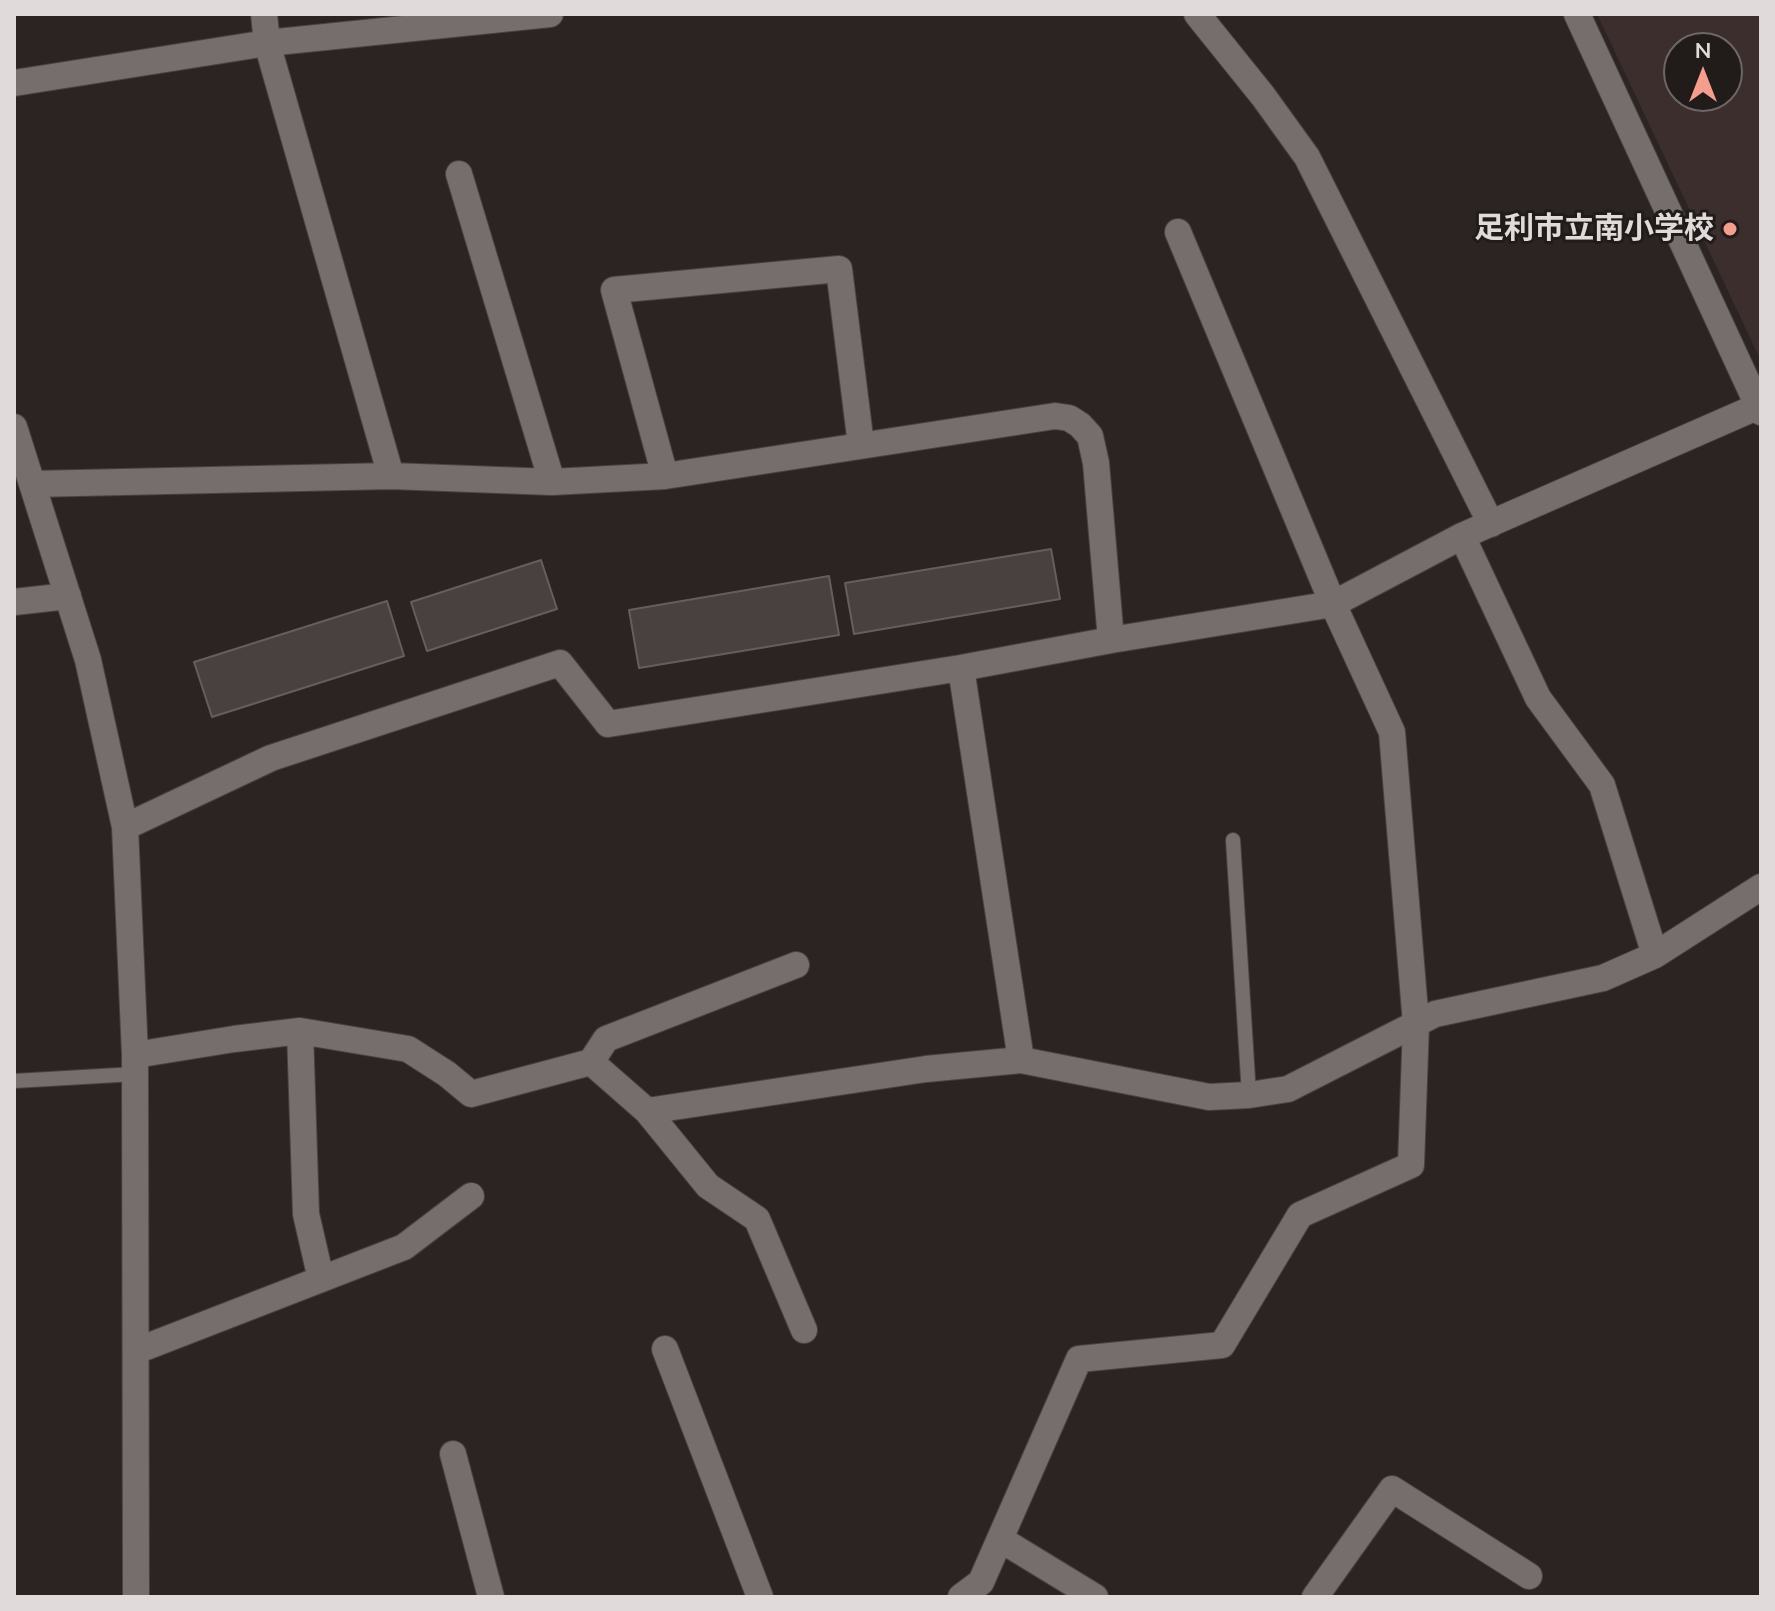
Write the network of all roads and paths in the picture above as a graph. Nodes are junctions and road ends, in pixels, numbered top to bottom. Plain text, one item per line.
1 (264, 14) edge
2 (550, 14) edge
3 (1197, 14) edge
4 (1577, 14) edge
5 (267, 43) junction
6 (14, 83) edge
7 (459, 174) dead end
8 (1178, 232) dead end
9 (1760, 407) edge
10 (14, 427) edge
11 (861, 445) junction
12 (391, 476) junction
13 (665, 476) junction
14 (552, 482) junction
15 (33, 484) junction
16 (1491, 524) junction
17 (1462, 536) junction
18 (68, 596) junction
19 (14, 602) edge
20 (1333, 604) junction
21 (1111, 640) junction
22 (961, 668) junction
23 (125, 827) junction
24 (1233, 840) dead end
25 (1761, 887) edge
26 (1655, 955) junction
27 (796, 965) dead end
28 (1416, 1024) junction
29 (300, 1031) junction
30 (1021, 1060) junction
31 (591, 1062) junction
32 (135, 1064) junction
33 (14, 1081) edge
34 (1249, 1095) junction
35 (647, 1111) junction
36 (471, 1196) dead end
37 (321, 1279) junction
38 (804, 1330) dead end
39 (665, 1349) dead end
40 (136, 1351) junction
41 (453, 1454) dead end
42 (1000, 1539) junction
43 (1529, 1576) dead end
44 (136, 1597) edge
45 (491, 1597) edge
46 (760, 1597) edge
47 (961, 1597) edge
48 (1095, 1597) edge
49 (1315, 1597) edge

1 - 5 street
2 - 5 street
3 - 16 street
4 - 9 street
5 - 6 street
5 - 12 street
7 - 14 street
8 - 20 street
9 - 16 street
10 - 15 street
11 - 13 street
11 - 13 street
11 - 21 street
12 - 14 street
12 - 15 street
13 - 14 street
15 - 18 street
16 - 17 street
17 - 20 street
17 - 26 street
18 - 19 street
18 - 23 street
20 - 21 street
20 - 28 street
21 - 22 street
22 - 23 street
22 - 30 street
23 - 32 street
24 - 34 lane
25 - 26 street
26 - 28 street
27 - 31 street
28 - 34 street
28 - 42 street
29 - 31 street
29 - 32 street
29 - 37 street
30 - 34 street
30 - 35 street
31 - 35 street
32 - 33 lane
32 - 40 street
35 - 38 street
36 - 37 street
37 - 40 street
39 - 46 street
40 - 44 street
41 - 45 street
42 - 47 street
42 - 48 street
43 - 49 street

